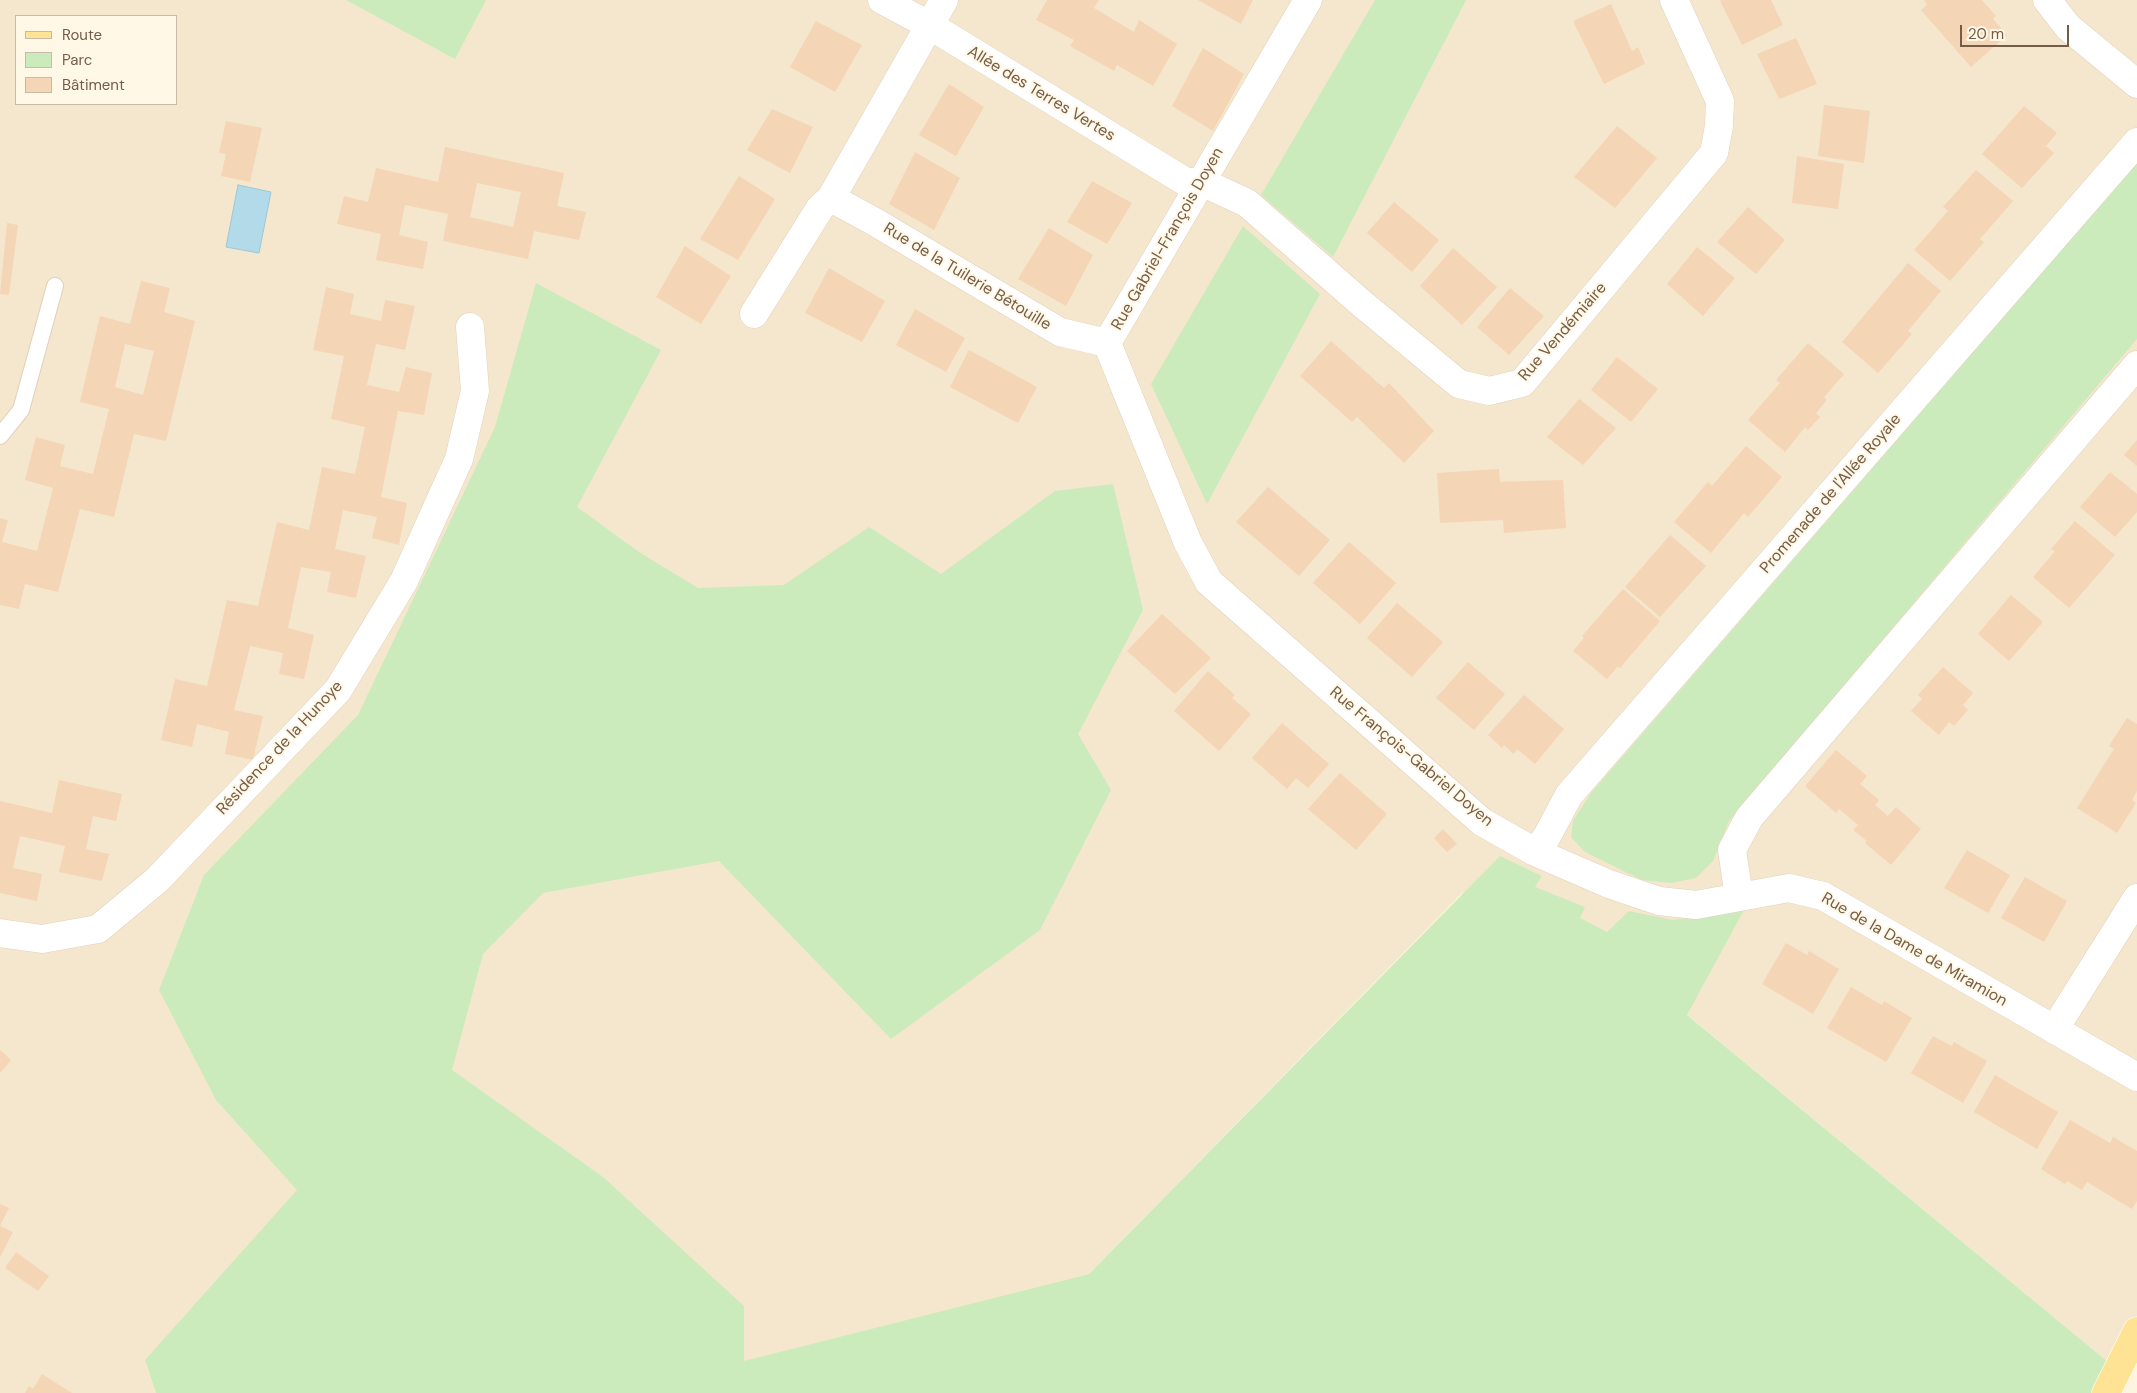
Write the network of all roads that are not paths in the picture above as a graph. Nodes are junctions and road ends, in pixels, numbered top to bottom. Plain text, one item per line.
1 (882, 0) edge
2 (944, 0) edge
3 (1308, 0) edge
4 (1674, 0) edge
5 (2047, 0) edge
6 (929, 25) junction
7 (2137, 84) edge
8 (2137, 142) edge
9 (1202, 182) junction
10 (831, 198) junction
11 (54, 286) dead end
12 (754, 314) dead end
13 (470, 327) dead end
14 (1107, 343) junction
15 (2137, 365) edge
16 (0, 436) edge
17 (1266, 632) joint
18 (1535, 852) junction
19 (1739, 897) junction
20 (2137, 898) edge
21 (0, 933) edge
22 (2054, 1030) junction
23 (2137, 1077) edge
24 (2137, 1331) edge
25 (2106, 1393) edge

1 - 6 street, Allée des Terres Vertes
2 - 6 street
3 - 9 street, Rue Gabriel-François Doyen
4 - 9 street, Rue Vendémiaire
5 - 7 street
6 - 9 street, Allée des Terres Vertes
6 - 10 street
8 - 18 street, Promenade de l'Allée Royale
9 - 14 street, Rue Gabriel-François Doyen
10 - 12 street
10 - 14 street, Rue de la Tuilerie Bétouille
11 - 16 lane
13 - 21 street, Résidence de la Hunoye
14 - 17 street, Rue Gabriel-François Doyen
15 - 19 street
17 - 18 street, Rue François-Gabriel Doyen
18 - 19 street, Rue François-Gabriel Doyen
19 - 22 street, Rue de la Dame de Miramion
20 - 22 street
22 - 23 street, Rue de la Dame de Miramion
24 - 25 main road

